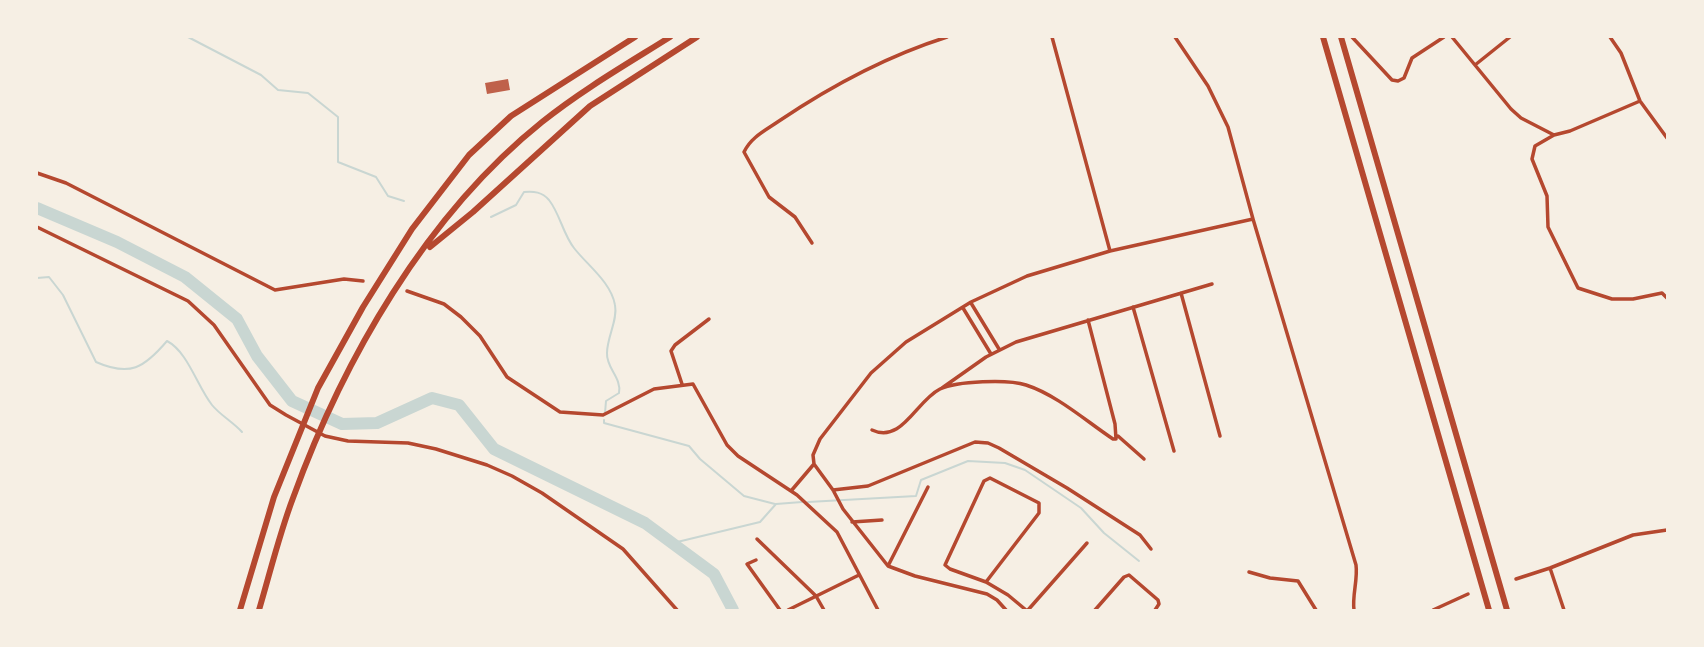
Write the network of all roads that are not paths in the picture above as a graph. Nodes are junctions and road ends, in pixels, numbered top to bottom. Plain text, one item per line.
1 (635, 37) edge
2 (670, 37) edge
3 (697, 37) edge
4 (947, 37) edge
5 (1052, 37) edge
6 (1175, 37) edge
7 (1352, 37) edge
8 (1444, 37) edge
9 (1452, 37) edge
10 (1510, 37) edge
11 (1610, 37) edge
12 (1341, 38) edge
13 (1324, 40) edge
14 (1475, 65) junction
15 (1640, 102) junction
16 (1554, 135) junction
17 (1667, 138) edge
18 (37, 173) edge
19 (1253, 219) junction
20 (37, 227) edge
21 (812, 243) dead end
22 (1110, 251) junction
23 (422, 253) junction
24 (363, 281) dead end
25 (1212, 284) dead end
26 (407, 291) dead end
27 (1181, 293) junction
28 (1667, 298) edge
29 (971, 302) junction
30 (962, 307) junction
31 (1133, 307) junction
32 (709, 319) dead end
33 (1088, 320) junction
34 (999, 349) junction
35 (990, 354) junction
36 (682, 384) junction
37 (940, 389) junction
38 (872, 430) dead end
39 (1118, 436) junction
40 (1220, 436) dead end
41 (1174, 450) dead end
42 (1144, 459) dead end
43 (814, 464) junction
44 (928, 487) dead end
45 (833, 490) junction
46 (791, 491) junction
47 (881, 520) dead end
48 (852, 522) junction
49 (1667, 530) edge
50 (757, 539) dead end
51 (1087, 543) dead end
52 (1151, 549) dead end
53 (756, 560) dead end
54 (888, 566) junction
55 (1550, 568) junction
56 (1249, 572) dead end
57 (859, 575) junction
58 (1516, 579) dead end
59 (986, 582) junction
60 (1468, 594) dead end
61 (816, 596) junction
62 (240, 610) edge
63 (259, 610) edge
64 (677, 610) edge
65 (780, 610) edge
66 (788, 610) edge
67 (824, 610) edge
68 (878, 610) edge
69 (1006, 610) edge
70 (1027, 610) edge
71 (1095, 610) edge
72 (1155, 610) edge
73 (1315, 610) edge
74 (1354, 610) edge
75 (1433, 610) edge
76 (1489, 610) edge
77 (1507, 610) edge
78 (1564, 610) edge

1 - 62 highway
2 - 23 highway
3 - 23 highway
4 - 21 street
5 - 22 street
6 - 19 street
7 - 8 street
9 - 14 street
10 - 14 street
11 - 15 street
12 - 77 highway
13 - 76 highway
14 - 16 street
15 - 16 street
15 - 17 street
16 - 28 street
18 - 24 street
19 - 22 street
19 - 74 street
20 - 64 street
22 - 29 street
23 - 63 highway
25 - 27 street
26 - 36 street
27 - 31 street
27 - 40 street
29 - 30 street
29 - 34 street
30 - 35 street
30 - 43 street
31 - 33 street
31 - 41 street
32 - 36 street
33 - 34 street
33 - 39 street
34 - 35 street
35 - 37 street
36 - 46 street
37 - 38 street
37 - 39 street
39 - 42 street
43 - 45 street
43 - 46 street
44 - 54 street
45 - 48 street
45 - 52 street
46 - 57 street
47 - 48 street
48 - 54 street
49 - 55 street
50 - 61 street
51 - 70 street
53 - 65 street
54 - 69 street
55 - 58 street
55 - 78 street
56 - 73 street
57 - 61 street
57 - 68 street
59 - 59 street
59 - 70 street
60 - 75 street
61 - 66 street
61 - 67 street
71 - 72 street

